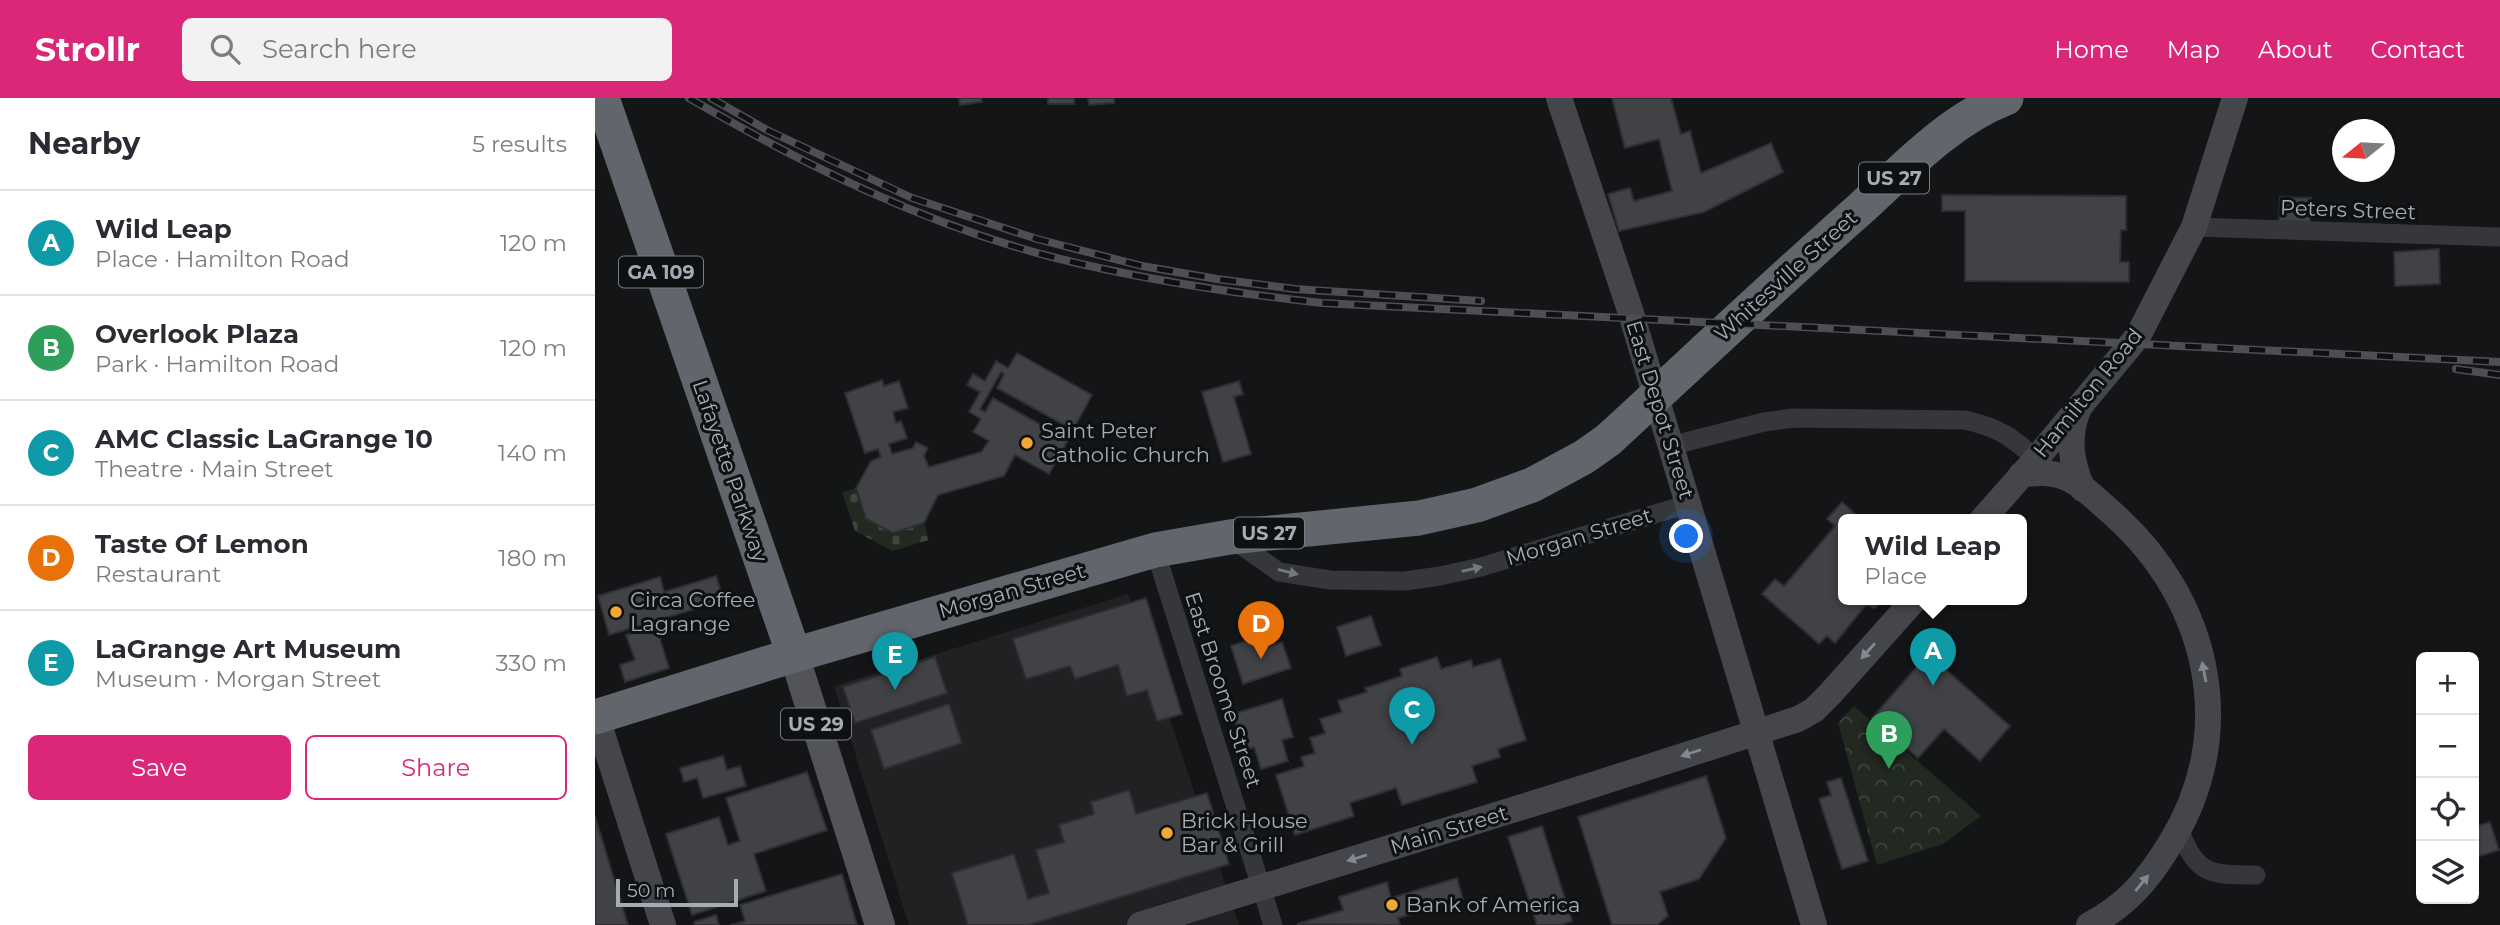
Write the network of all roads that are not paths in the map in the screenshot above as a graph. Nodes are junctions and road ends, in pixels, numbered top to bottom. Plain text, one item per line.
1 (1559, 98) edge
2 (2006, 98) edge
3 (2235, 98) edge
4 (606, 110) edge
5 (2194, 228) junction
6 (2500, 237) edge
7 (2080, 405) junction
8 (1608, 440) joint
9 (1670, 446) junction
10 (2029, 467) junction
11 (2083, 489) junction
12 (1688, 504) junction
13 (1987, 514) edge
14 (1230, 537) junction
15 (1155, 550) junction
16 (1908, 605) edge
17 (794, 655) junction
18 (596, 715) edge
19 (1756, 732) junction
20 (2179, 829) junction
21 (2256, 875) dead end
22 (1261, 888) junction
23 (663, 925) edge
24 (880, 925) edge
25 (1140, 925) edge
26 (1273, 925) edge
27 (1814, 925) edge
28 (2089, 925) edge

1 - 9 street, East Depot Street
2 - 8 highway, Whitesville Street / US 27
3 - 5 street, Hamilton Road
4 - 17 highway, Lafayette Parkway / GA 109
5 - 6 street, Peters Street
5 - 7 street, Hamilton Road
7 - 10 street, Hamilton Road
7 - 11 street
8 - 14 highway, Morgan Street / US 27
9 - 10 street
9 - 12 street, East Depot Street
10 - 11 street
10 - 13 street, Hamilton Road
20 -> 11 street
14 -> 12 street, Morgan Street
12 - 19 street, East Depot Street
14 - 15 highway, Morgan Street / US 27
15 - 17 highway, Morgan Street / US 27
15 - 22 street, East Broome Street
16 -> 19 street
17 - 18 highway, Morgan Street / US 27
17 - 24 main road, Lafayette Parkway / US 29
18 - 23 street
19 -> 22 street, Main Street
19 - 27 street, East Depot Street
20 - 21 street
28 -> 20 street
22 - 25 street, Main Street
22 - 26 street, East Broome Street

